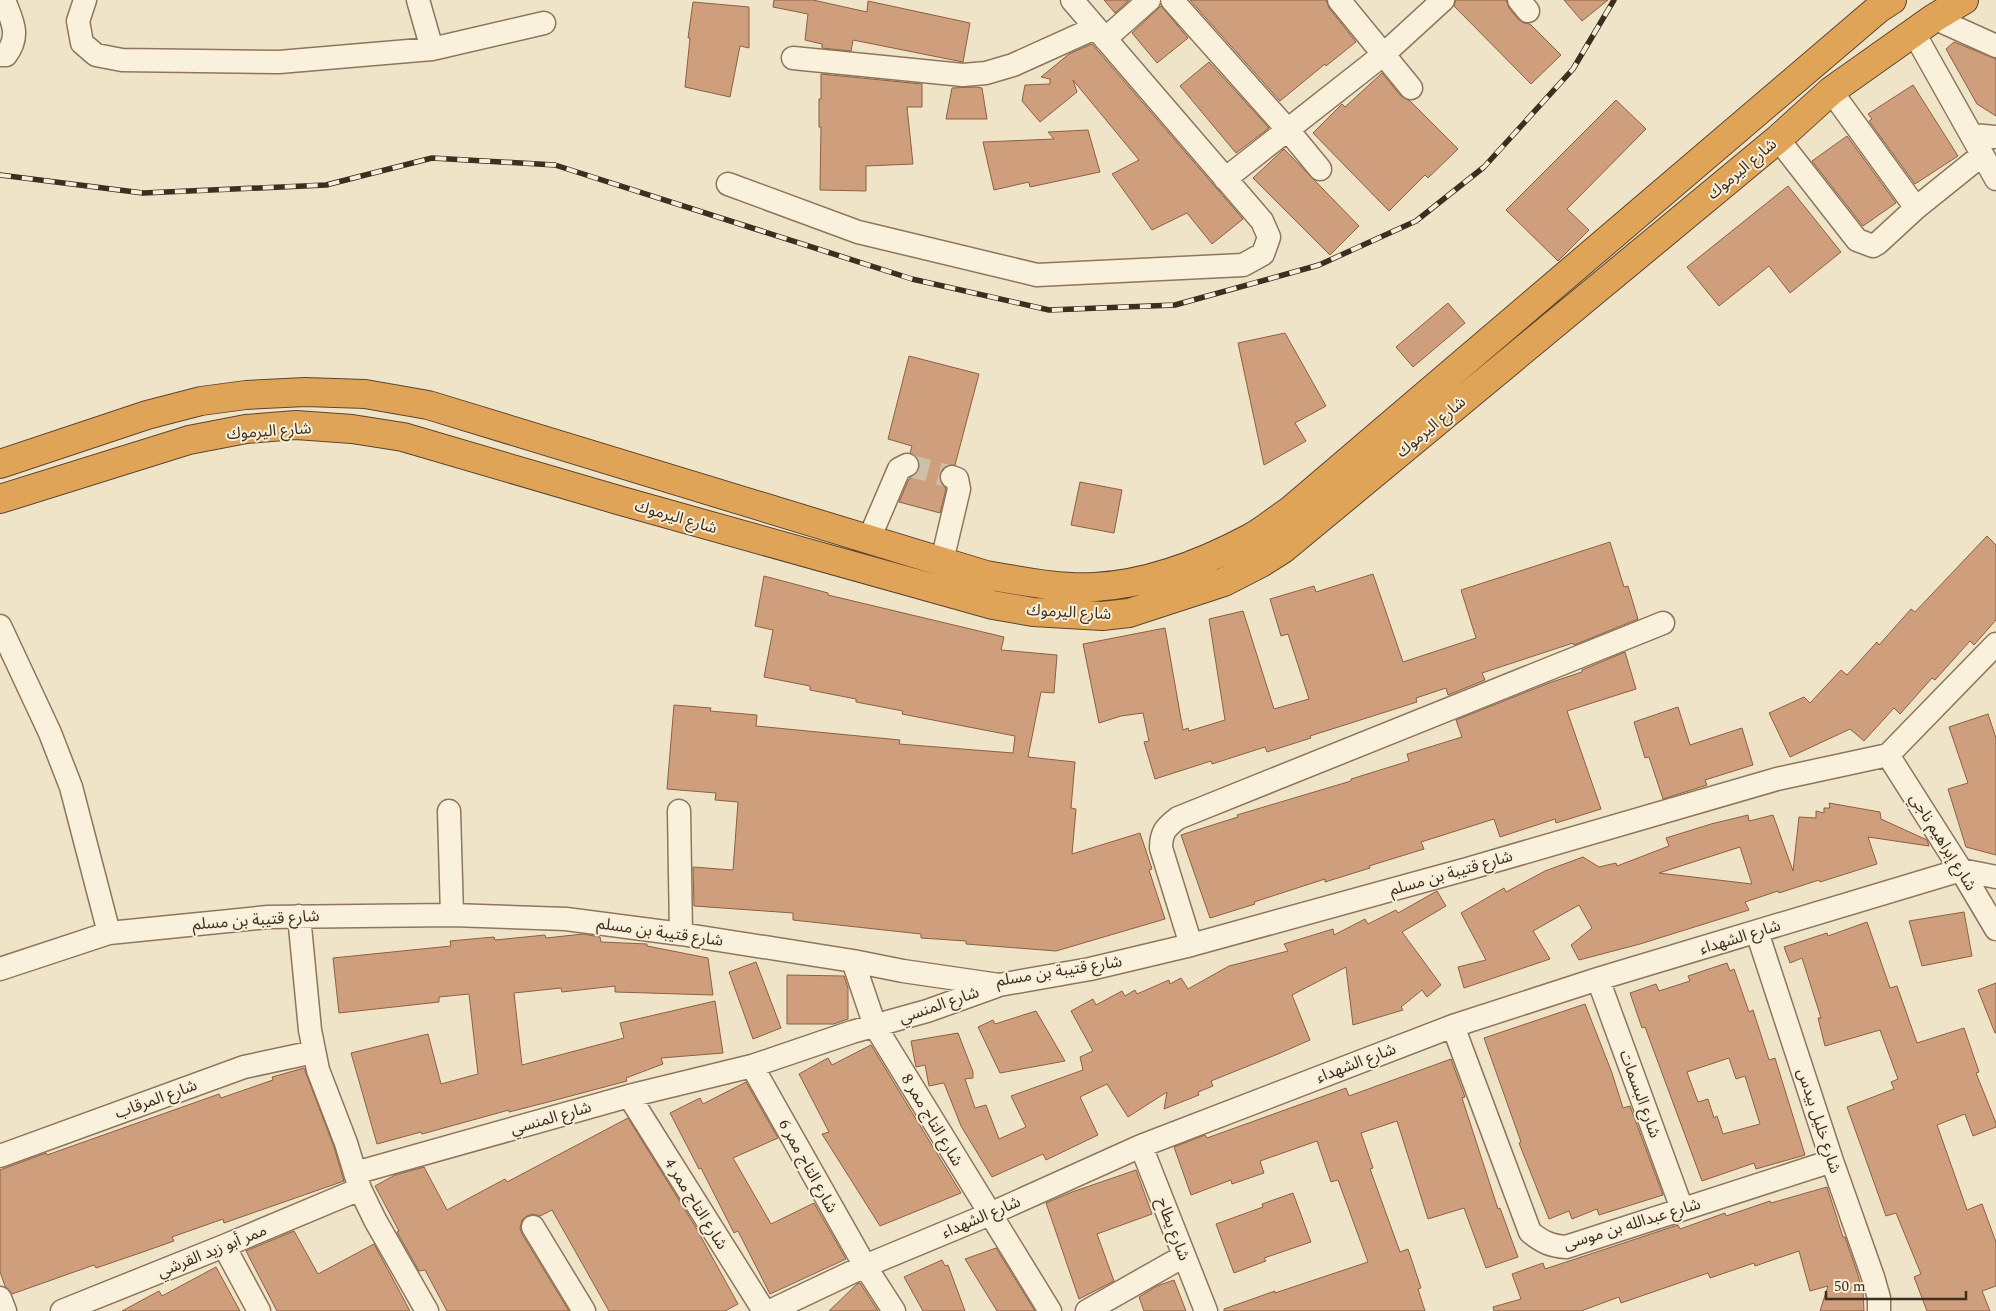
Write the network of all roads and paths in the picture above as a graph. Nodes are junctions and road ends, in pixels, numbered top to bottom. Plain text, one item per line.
1 (4, 0) edge
2 (85, 0) edge
3 (418, 0) edge
4 (1072, 0) edge
5 (1149, 0) edge
6 (1172, 0) edge
7 (1339, 0) edge
8 (1443, 0) edge
9 (1892, 0) edge
10 (1964, 0) edge
11 (544, 23) dead end
12 (1924, 26) junction
13 (1100, 34) junction
14 (1996, 46) edge
15 (432, 49) junction
16 (1384, 54) junction
17 (0, 56) edge
18 (793, 58) dead end
19 (1411, 88) dead end
20 (1831, 91) junction
21 (1287, 129) junction
22 (1972, 135) junction
23 (1996, 137) edge
24 (1778, 139) junction
25 (1982, 155) junction
26 (1320, 169) dead end
27 (1225, 179) junction
28 (1996, 179) edge
29 (728, 184) dead end
30 (1916, 208) junction
31 (0, 464) edge
32 (907, 465) dead end
33 (952, 477) dead end
34 (0, 499) edge
35 (869, 539) junction
36 (942, 561) junction
37 (1663, 623) dead end
38 (0, 626) edge
39 (1996, 644) edge
40 (1888, 755) junction
41 (679, 810) dead end
42 (448, 812) dead end
43 (1961, 870) junction
44 (1996, 877) edge
45 (452, 914) junction
46 (299, 916) junction
47 (1996, 929) edge
48 (1757, 932) junction
49 (108, 933) junction
50 (681, 934) junction
51 (1191, 945) junction
52 (853, 960) junction
53 (0, 969) edge
54 (1598, 979) junction
55 (999, 985) junction
56 (874, 1026) junction
57 (1453, 1026) junction
58 (314, 1052) junction
59 (752, 1066) junction
60 (629, 1096) junction
61 (1142, 1146) junction
62 (0, 1156) edge
63 (1832, 1161) junction
64 (358, 1181) junction
65 (1682, 1209) junction
66 (990, 1214) junction
67 (533, 1227) dead end
68 (224, 1246) junction
69 (1184, 1256) junction
70 (865, 1266) junction
71 (0, 1298) edge
72 (6, 1311) edge
73 (62, 1311) edge
74 (259, 1311) edge
75 (427, 1311) edge
76 (584, 1311) edge
77 (764, 1311) edge
78 (770, 1311) edge
79 (894, 1311) edge
80 (1050, 1311) edge
81 (1087, 1311) edge
82 (1206, 1311) edge
83 (1879, 1311) edge

1 - 17 street
2 - 15 street
3 - 15 street
4 - 13 street
5 - 13 street
6 - 21 street
7 - 16 street
8 - 16 street
9 - 36 highway, شارع اليرموك
10 - 12 highway, شارع اليرموك
11 - 15 street
12 - 14 street
12 - 20 highway, شارع اليرموك
12 - 22 street
13 - 18 street
13 - 27 street
16 - 19 street
16 - 21 street
20 - 24 highway, شارع اليرموك
20 - 30 street
21 - 26 street
21 - 27 street
22 - 23 street
22 - 25 street
24 - 30 street
24 - 34 highway, شارع اليرموك
25 - 28 street
25 - 30 street
27 - 29 street
31 - 35 highway, شارع اليرموك
32 - 35 street
33 - 36 street
35 - 36 highway, شارع اليرموك
37 - 51 street
38 - 49 street
39 - 40 street
40 - 43 street, شارع إبراهيم ناجي
40 - 51 street, شارع قتيبة بن مسلم
41 - 50 street
42 - 45 street
43 - 44 street
43 - 47 street, شارع إبراهيم ناجي
43 - 48 street, شارع الشهداء
45 - 46 street, شارع قتيبة بن مسلم
45 - 50 street, شارع قتيبة بن مسلم
46 - 49 street, شارع قتيبة بن مسلم
46 - 58 street
48 - 54 street, شارع الشهداء
48 - 63 street, شارع خليل بيدس
49 - 53 street, شارع قتيبة بن مسلم
50 - 52 street, شارع قتيبة بن مسلم
51 - 55 street, شارع قتيبة بن مسلم
52 - 55 street, شارع قتيبة بن مسلم
52 - 56 street, شارع التاج ممر 8
54 - 57 street, شارع الشهداء
54 - 65 street, شارع البسمات
55 - 56 street, شارع المنسي
56 - 59 street, شارع المنسي
56 - 66 street, شارع التاج ممر 8
57 - 61 street, شارع الشهداء
57 - 65 street, شارع عبدالله بن موسى
58 - 62 street, شارع المرقاب
58 - 64 street
59 - 60 street, شارع المنسي
59 - 70 street, شارع التاج ممر 6
60 - 64 street, شارع المنسي
60 - 77 street, شارع التاج ممر 4
61 - 66 street, شارع الشهداء
61 - 69 street, شارع يطاح
63 - 65 street, شارع عبدالله بن موسى
63 - 83 street, شارع خليل بيدس
64 - 68 street, ممر أبو زيد القرشي
64 - 75 street
66 - 70 street, شارع الشهداء
66 - 80 street, شارع التاج ممر 8
67 - 76 street
68 - 73 street, ممر أبو زيد القرشي
68 - 74 street
69 - 81 street
69 - 82 street, شارع يطاح
70 - 78 street, شارع الشهداء
70 - 79 street, شارع التاج ممر 6
71 - 72 street

